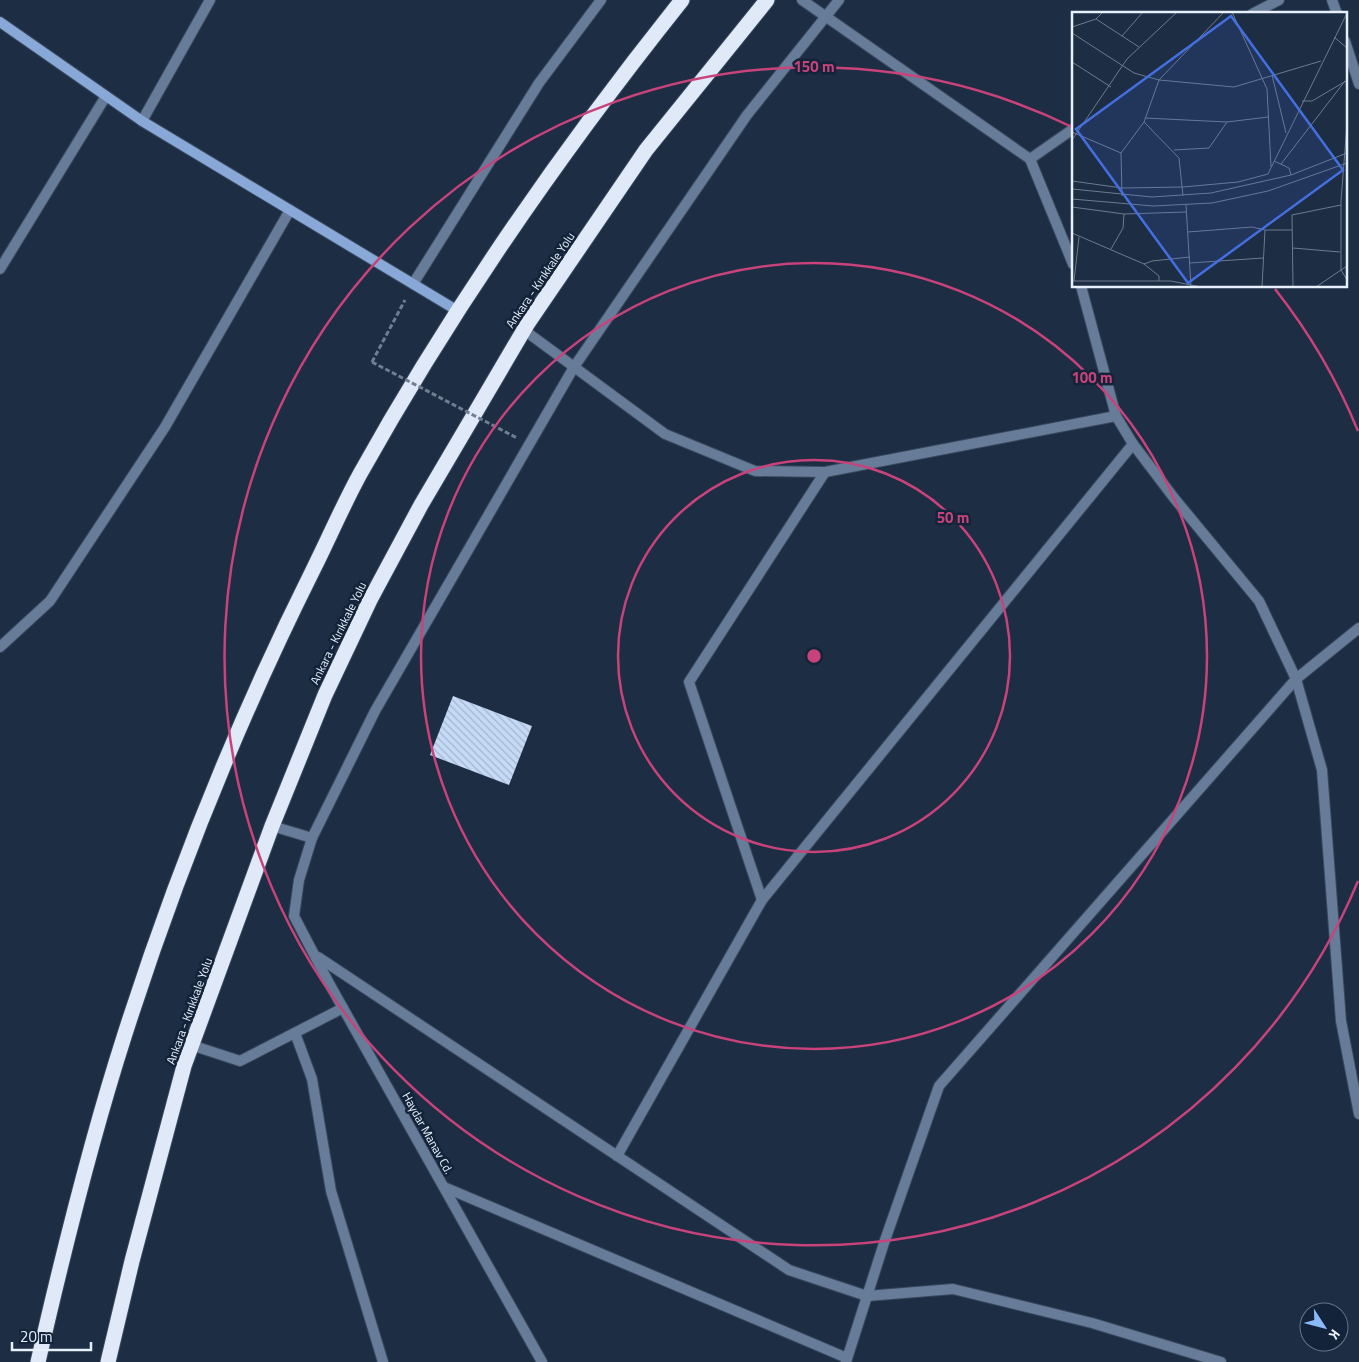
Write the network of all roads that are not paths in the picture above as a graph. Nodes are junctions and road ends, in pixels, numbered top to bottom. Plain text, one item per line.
1 (210, 0) edge
2 (601, 0) edge
3 (682, 0) edge
4 (767, 0) edge
5 (802, 0) edge
6 (838, 0) edge
7 (1279, 0) edge
8 (1332, 0) edge
9 (1256, 12) edge
10 (1336, 12) edge
11 (825, 16) junction
12 (0, 22) edge
13 (1346, 44) edge
14 (1359, 84) edge
15 (106, 96) junction
16 (142, 121) junction
17 (1072, 130) edge
18 (1030, 158) junction
19 (290, 210) junction
20 (1072, 262) edge
21 (0, 269) edge
22 (413, 284) junction
23 (1082, 288) edge
24 (458, 311) junction
25 (524, 330) junction
26 (574, 366) junction
27 (1116, 416) junction
28 (1133, 444) junction
29 (825, 472) junction
30 (1359, 628) edge
31 (0, 647) edge
32 (1296, 679) junction
33 (272, 826) junction
34 (312, 838) junction
35 (762, 900) junction
36 (317, 957) junction
37 (343, 1008) junction
38 (295, 1033) junction
39 (191, 1045) junction
40 (1359, 1114) edge
41 (617, 1156) junction
42 (444, 1187) junction
43 (867, 1296) junction
44 (846, 1360) edge
45 (38, 1362) edge
46 (108, 1362) edge
47 (383, 1362) edge
48 (542, 1362) edge
49 (1221, 1362) edge

1 - 16 street
2 - 22 street
3 - 24 highway
4 - 25 highway, Ankara - Kırıkkale Yolu
5 - 11 street
6 - 11 street
7 - 9 street
8 - 10 street
11 - 18 street
11 - 26 street
12 - 15 street
13 - 14 street
15 - 16 street
15 - 21 street
16 - 19 street
17 - 18 street
18 - 20 street
19 - 22 street
19 - 31 street
22 - 24 street
23 - 27 street
24 - 45 highway
25 - 26 street
25 - 33 highway, Ankara - Kırıkkale Yolu
26 - 29 street
26 - 34 street
27 - 28 street
27 - 29 street
28 - 32 street
28 - 35 street
29 - 35 street
30 - 32 street
32 - 40 street
32 - 43 street
33 - 34 street
33 - 39 highway, Ankara - Kırıkkale Yolu
34 - 36 street, Haydar Manav Cd.
35 - 41 street
36 - 37 street, Haydar Manav Cd.
36 - 41 street
37 - 38 street
37 - 42 street, Haydar Manav Cd.
38 - 39 street
38 - 47 street
39 - 46 highway, Ankara - Kırıkkale Yolu
41 - 43 street
42 - 44 street
42 - 48 street, Haydar Manav Cd.
43 - 44 street
43 - 49 street

